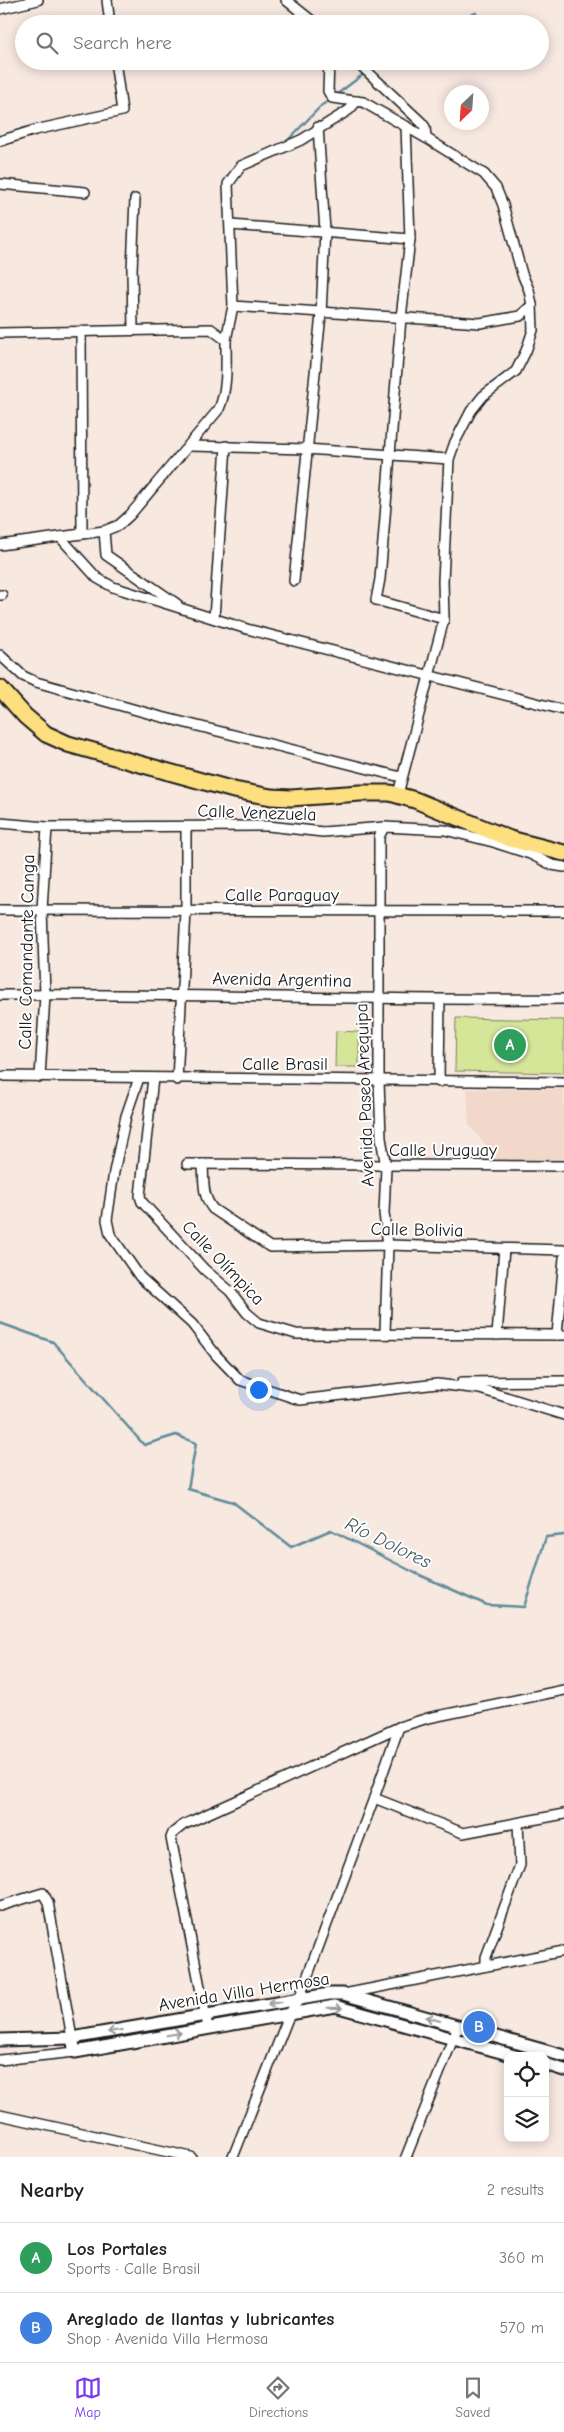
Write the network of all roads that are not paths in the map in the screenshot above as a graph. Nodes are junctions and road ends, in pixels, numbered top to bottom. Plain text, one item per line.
1 (38, 0) edge
2 (107, 0) edge
3 (286, 0) edge
4 (0, 9) edge
5 (109, 15) edge
6 (305, 15) edge
7 (116, 70) edge
8 (329, 70) edge
9 (366, 70) edge
10 (357, 102) junction
11 (406, 126) junction
12 (318, 127) junction
13 (426, 138) junction
14 (0, 141) edge
15 (0, 184) edge
16 (85, 192) dead end
17 (136, 199) dead end
18 (231, 225) junction
19 (325, 232) junction
20 (410, 239) junction
21 (532, 305) junction
22 (233, 306) junction
23 (321, 314) junction
24 (401, 318) junction
25 (133, 329) junction
26 (81, 331) junction
27 (0, 333) edge
28 (226, 340) junction
29 (190, 446) junction
30 (226, 446) junction
31 (306, 449) junction
32 (390, 455) junction
33 (449, 459) junction
34 (104, 531) junction
35 (82, 534) junction
36 (60, 537) junction
37 (0, 545) edge
38 (294, 581) dead end
39 (187, 611) junction
40 (214, 618) junction
41 (444, 619) junction
42 (0, 655) edge
43 (430, 675) junction
44 (0, 688) edge
45 (564, 710) edge
46 (401, 777) junction
47 (398, 794) junction
48 (0, 823) edge
49 (186, 826) junction
50 (384, 826) junction
51 (47, 827) junction
52 (510, 839) junction
53 (493, 842) junction
54 (564, 853) edge
55 (564, 867) edge
56 (0, 910) edge
57 (42, 910) junction
58 (378, 910) junction
59 (186, 911) junction
60 (564, 911) edge
61 (45, 994) junction
62 (181, 994) junction
63 (0, 995) edge
64 (379, 998) junction
65 (564, 999) edge
66 (440, 1000) junction
67 (5, 1076) dead end
68 (40, 1077) junction
69 (139, 1078) junction
70 (153, 1078) junction
71 (177, 1080) junction
72 (378, 1081) junction
73 (439, 1082) junction
74 (564, 1082) edge
75 (187, 1164) dead end
76 (203, 1164) junction
77 (564, 1166) edge
78 (386, 1167) junction
79 (388, 1245) junction
80 (504, 1248) junction
81 (564, 1250) edge
82 (564, 1258) edge
83 (385, 1333) junction
84 (497, 1335) junction
85 (560, 1335) edge
86 (564, 1381) edge
87 (437, 1384) junction
88 (564, 1416) edge
89 (564, 1690) edge
90 (399, 1727) junction
91 (374, 1798) junction
92 (564, 1814) edge
93 (518, 1823) junction
94 (0, 1906) edge
95 (564, 1951) edge
96 (486, 1966) junction
97 (343, 1994) junction
98 (299, 1999) junction
99 (290, 2013) junction
100 (205, 2015) junction
101 (458, 2026) junction
102 (208, 2028) junction
103 (72, 2038) junction
104 (452, 2038) junction
105 (0, 2040) edge
106 (75, 2052) junction
107 (504, 2053) edge
108 (564, 2056) edge
109 (0, 2060) edge
110 (549, 2065) edge
111 (564, 2070) edge
112 (0, 2115) edge
113 (191, 2157) edge
114 (233, 2157) edge
115 (406, 2157) edge

1 - 4 street
2 - 5 street
3 - 6 street
7 - 14 street
8 - 10 street
9 - 13 street
10 - 11 street
10 - 12 street
11 - 13 street
11 - 20 street
12 - 18 street
12 - 19 street
13 - 21 street
15 - 16 street
17 - 25 street
18 - 19 street
18 - 22 street
19 - 20 street
19 - 23 street
20 - 24 street
21 - 24 street
21 - 33 street
22 - 23 street
22 - 28 street
23 - 24 street
23 - 31 street
24 - 32 street
25 - 26 street
25 - 28 street
26 - 27 street
26 - 35 street
28 - 29 street
29 - 30 street
29 - 34 street
30 - 31 street
30 - 40 street
31 - 32 street
31 - 38 street
32 - 33 street
32 - 41 street
33 - 41 street
34 - 35 street
34 - 39 street
35 - 36 street
36 - 37 street
36 - 39 street
39 - 40 street
40 - 43 street
41 - 43 street
42 - 46 street
43 - 45 street
43 - 46 street
44 - 47 main road
46 - 47 street
47 - 52 main road
48 - 51 street, Calle Venezuela
49 - 50 street, Calle Venezuela
49 - 51 street, Calle Venezuela
49 - 59 street
50 - 53 street, Calle Venezuela
50 - 58 street, Avenida Paseo Arequipa
51 - 57 street, Calle Comandante Canga
52 - 53 street, Calle Venezuela
52 - 54 main road
53 - 55 street
56 - 57 street, Calle Paraguay
57 - 59 street, Calle Paraguay
57 - 61 street, Calle Comandante Canga
58 - 59 street, Calle Paraguay
58 - 60 street, Calle Paraguay
58 - 64 street, Avenida Paseo Arequipa
59 - 62 street
61 - 62 street, Avenida Argentina
61 - 63 street, Avenida Argentina
61 - 68 street, Calle Comandante Canga
62 - 64 street, Avenida Argentina
62 - 71 street
64 - 66 street, Avenida Argentina
64 - 72 street, Avenida Paseo Arequipa
65 - 66 street, Avenida Argentina
66 - 73 street
67 - 68 street, Calle Brasil
68 - 69 street, Calle Brasil
69 - 70 street, Calle Brasil
69 - 87 street
70 - 71 street, Calle Brasil
70 - 83 street, Calle Olímpica
71 - 72 street, Calle Brasil
72 - 73 street, Calle Brasil
72 - 78 street, Avenida Paseo Arequipa
73 - 74 street, Calle Brasil
75 - 76 street, Calle Uruguay
76 - 78 street, Calle Uruguay
76 - 79 street, Calle Bolivia
77 - 78 street, Calle Uruguay
78 - 79 street, Avenida Paseo Arequipa
79 - 80 street, Calle Bolivia
79 - 83 street, Avenida Paseo Arequipa
80 - 81 street, Calle Bolivia
80 - 84 street
82 - 85 street
83 - 84 street, Calle Olímpica
84 - 85 street, Calle Olímpica
86 - 87 street
87 - 88 street
89 - 90 street
90 - 91 street
90 - 100 street
91 - 93 street
91 - 98 street
92 - 93 street
93 - 96 street
94 - 103 street
95 - 96 street
96 - 97 street
97 - 98 street, Avenida Villa Hermosa
101 -> 97 street, Avenida Villa Hermosa
98 - 99 street
98 -> 100 street, Avenida Villa Hermosa
99 - 102 street, Avenida Villa Hermosa
99 -> 104 street, Avenida Villa Hermosa
99 - 114 street
100 - 102 street
100 -> 103 street, Avenida Villa Hermosa
101 - 104 street
101 - 108 street, Avenida Villa Hermosa
106 -> 102 street, Avenida Villa Hermosa
103 - 105 street, Avenida Villa Hermosa
103 - 106 street
104 - 107 street, Avenida Villa Hermosa
104 - 115 street
106 - 109 street
110 - 111 street
112 - 113 street

